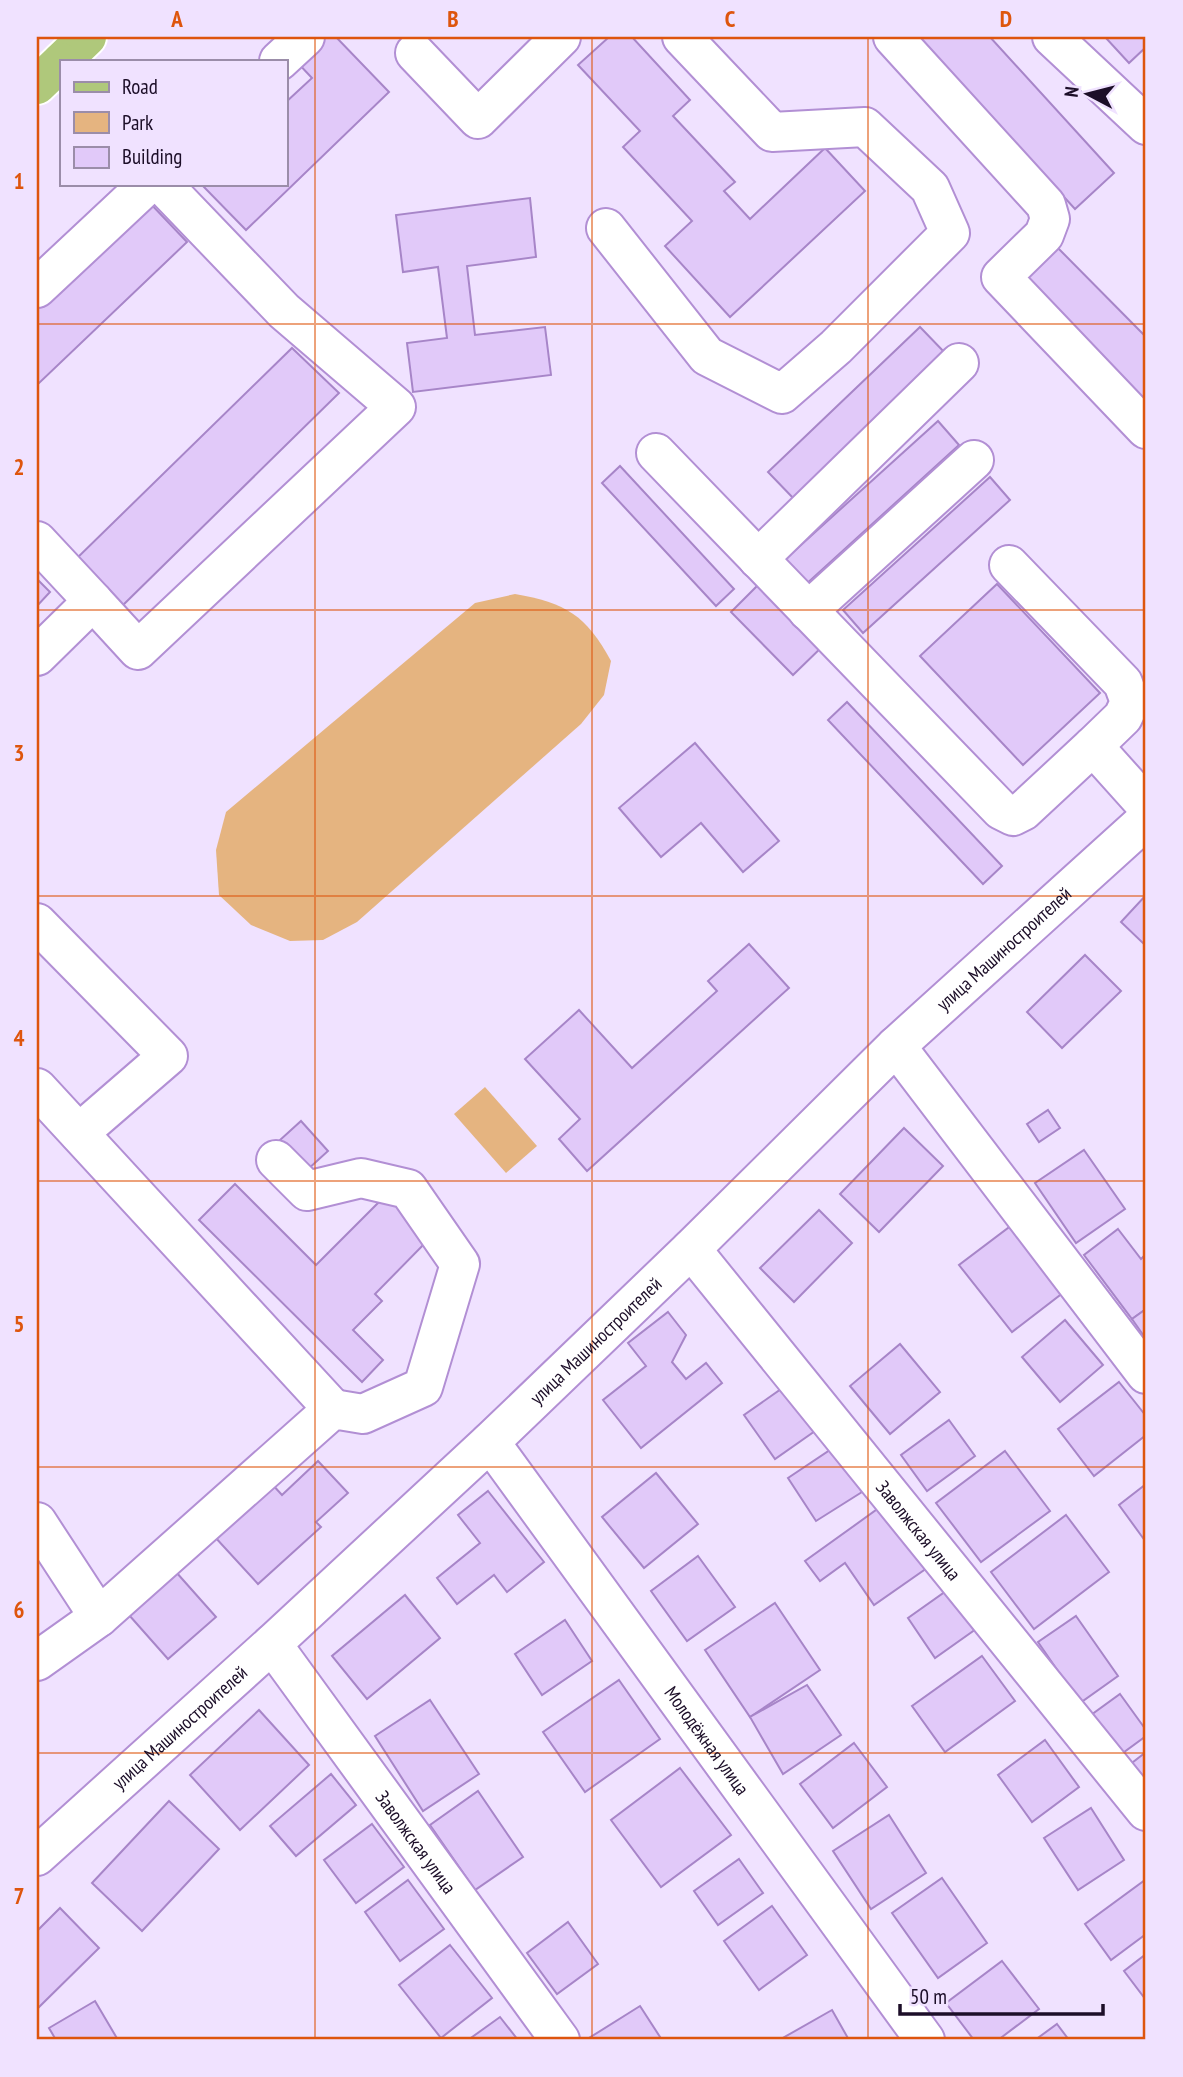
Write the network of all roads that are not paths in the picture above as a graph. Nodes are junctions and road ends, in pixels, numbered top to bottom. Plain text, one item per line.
1 (87, 37) edge
2 (305, 37) edge
3 (561, 37) edge
4 (682, 37) edge
5 (893, 37) edge
6 (1052, 37) edge
7 (416, 42) edge
8 (65, 60) edge
9 (280, 60) edge
10 (1142, 114) edge
11 (147, 186) edge
12 (164, 186) edge
13 (606, 228) dead end
14 (37, 288) edge
15 (959, 363) dead end
16 (1146, 429) edge
17 (656, 453) dead end
18 (974, 460) dead end
19 (37, 541) edge
20 (758, 559) junction
21 (1009, 565) dead end
22 (93, 601) junction
23 (808, 611) junction
24 (37, 656) edge
25 (1093, 746) junction
26 (1146, 805) edge
27 (1146, 820) edge
28 (37, 923) edge
29 (896, 1046) junction
30 (37, 1088) edge
31 (79, 1133) junction
32 (276, 1160) dead end
33 (691, 1250) junction
34 (1146, 1374) edge
35 (333, 1409) junction
36 (490, 1442) junction
37 (37, 1522) edge
38 (99, 1617) junction
39 (272, 1644) junction
40 (37, 1661) edge
41 (1146, 1811) edge
42 (37, 1856) edge
43 (560, 2040) edge
44 (925, 2040) edge

1 - 8 main road
2 - 9 street
3 - 7 street
4 - 13 street
5 - 16 street
6 - 10 street
11 - 14 street
12 - 22 street
15 - 20 street
17 - 20 street
18 - 23 street
19 - 22 street
20 - 23 street
21 - 25 street
22 - 24 street
23 - 25 street
25 - 26 street
27 - 29 street, улица Машиностроителей
28 - 31 street
29 - 33 street, улица Машиностроителей
29 - 34 street
30 - 31 street
31 - 35 street
32 - 35 street
33 - 36 street, улица Машиностроителей
33 - 41 street, Заволжская улица
35 - 38 street
36 - 39 street, улица Машиностроителей
36 - 44 street, Молодёжная улица
37 - 38 street
38 - 40 street
39 - 42 street, улица Машиностроителей
39 - 43 street, Заволжская улица

